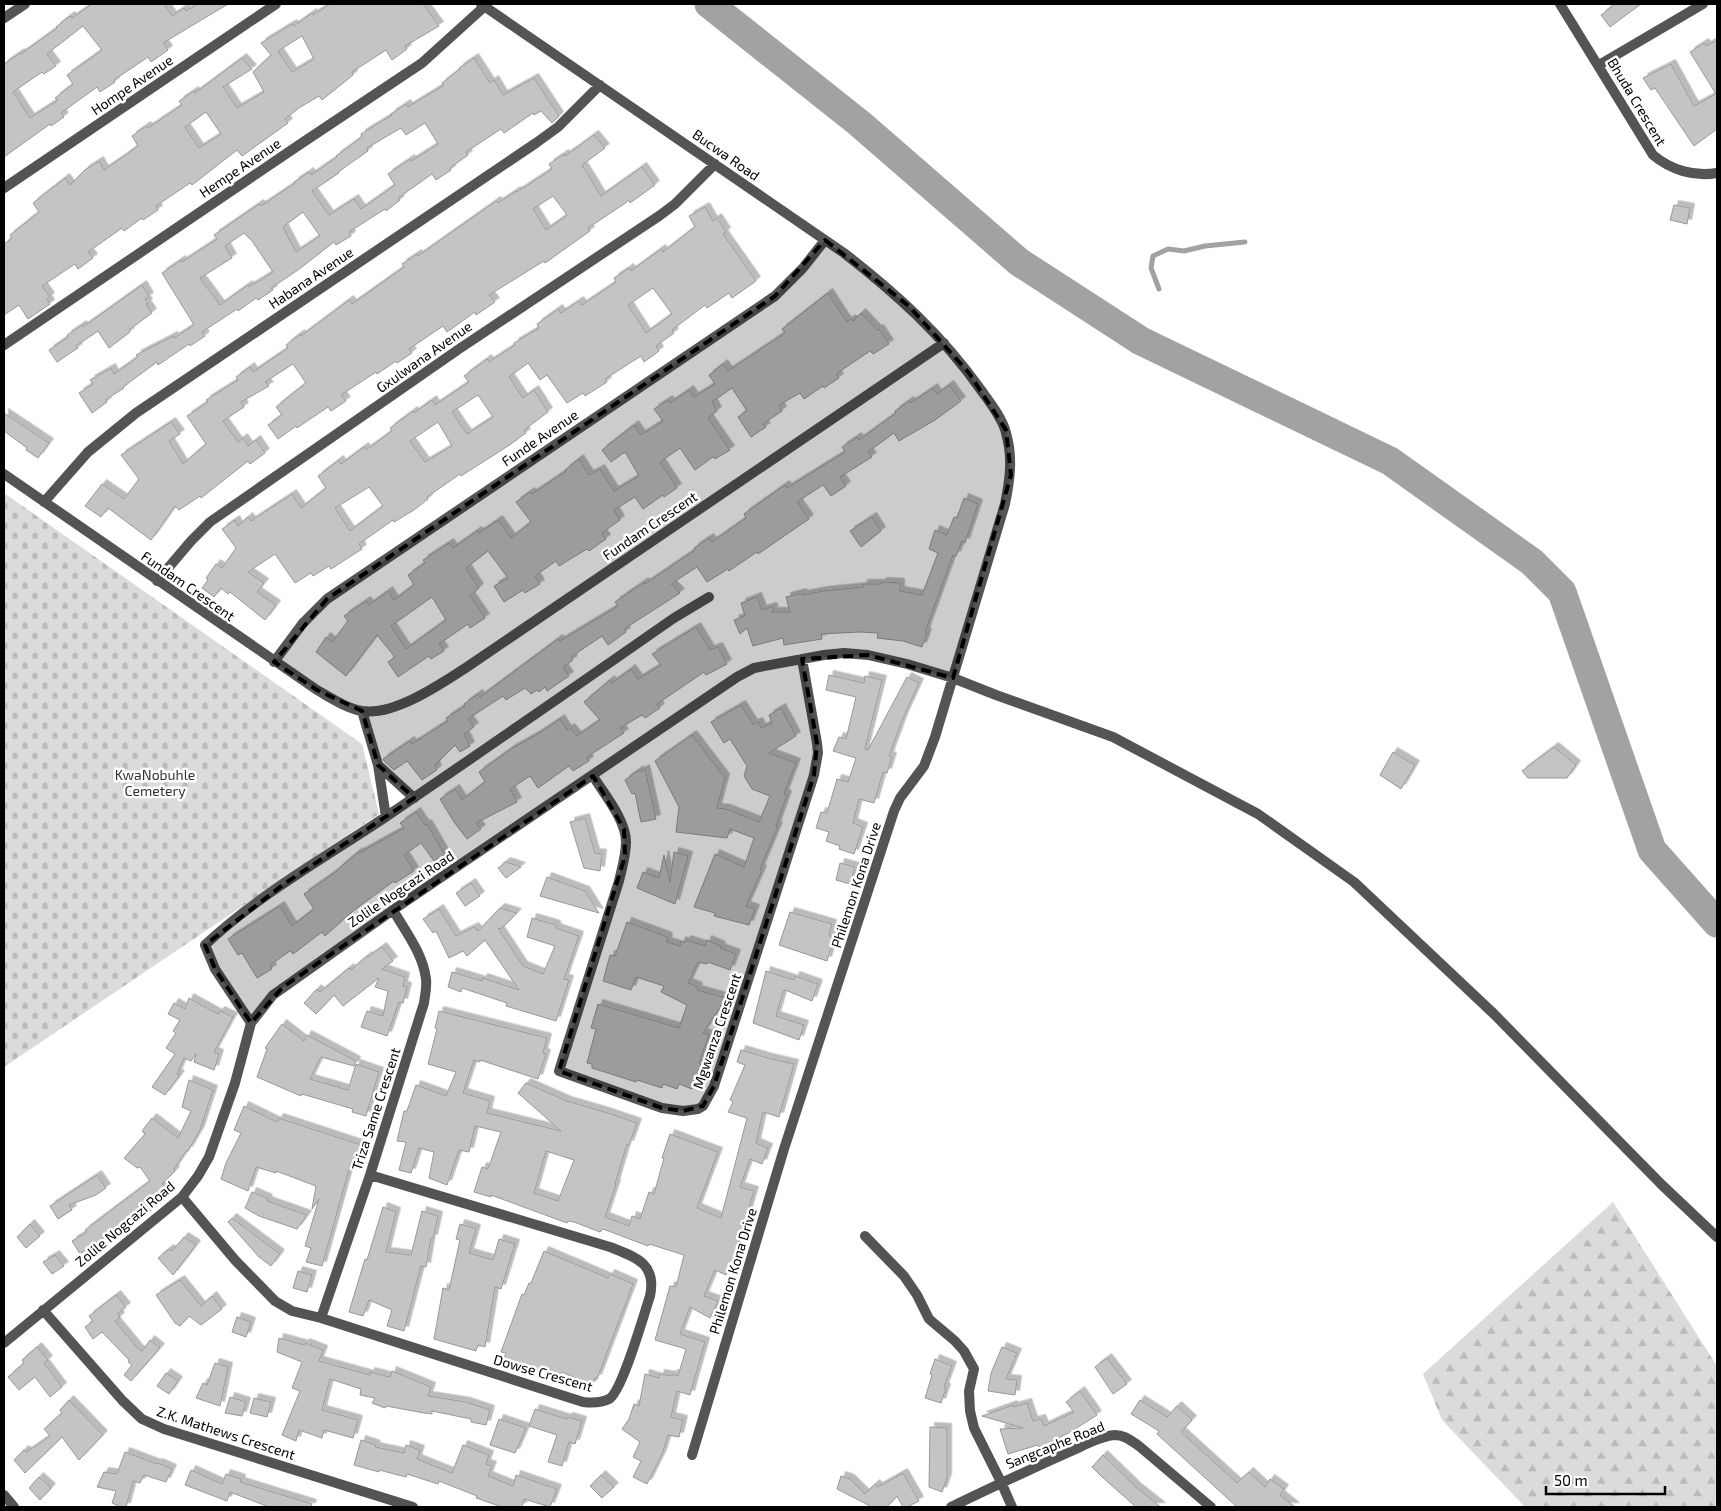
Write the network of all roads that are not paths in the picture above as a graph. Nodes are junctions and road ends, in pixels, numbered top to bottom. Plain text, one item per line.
1 (25, 4) edge
2 (276, 4) edge
3 (1560, 4) edge
4 (1703, 4) edge
5 (483, 5) edge
6 (4, 18) edge
7 (1599, 65) junction
8 (600, 85) junction
9 (715, 164) junction
10 (1717, 173) edge
11 (4, 188) edge
12 (825, 240) junction
13 (944, 343) junction
14 (4, 344) edge
15 (4, 474) edge
16 (44, 502) junction
17 (157, 581) junction
18 (709, 597) dead end
19 (802, 659) junction
20 (274, 662) junction
21 (952, 678) junction
22 (362, 711) junction
23 (378, 765) junction
24 (592, 776) junction
25 (414, 798) junction
26 (386, 817) junction
27 (393, 910) junction
28 (251, 1023) junction
29 (370, 1175) junction
30 (182, 1197) junction
31 (865, 1236) dead end
32 (1717, 1237) edge
33 (43, 1310) junction
34 (321, 1318) junction
35 (4, 1343) edge
36 (692, 1455) dead end
37 (1001, 1482) junction
38 (4, 1495) edge
39 (14, 1507) edge
40 (413, 1507) edge
41 (951, 1507) edge
42 (1012, 1507) edge
43 (1211, 1507) edge

1 - 6 street
2 - 11 street, Hompe Avenue
3 - 7 street, Bhuda Crescent
4 - 7 street
5 - 8 street, Bucwa Road
5 - 14 street, Hempe Avenue
7 - 10 street, Bhuda Crescent
8 - 9 street, Bucwa Road
8 - 16 street, Habana Avenue
9 - 12 street, Bucwa Road
9 - 17 street, Gxulwana Avenue
12 - 13 street, Bucwa Road
12 - 20 street, Funde Avenue
13 - 21 street, Philemon Kona Drive
13 - 22 street, Fundam Crescent
15 - 16 street, Fundam Crescent
16 - 17 street, Fundam Crescent
17 - 20 street, Fundam Crescent
18 - 25 street
19 - 21 street, Zolile Nogcazi Road
19 - 24 street, Zolile Nogcazi Road
19 - 24 street, Mgwanza Crescent
20 - 22 street, Fundam Crescent
21 - 32 street, Zolile Nogcazi Road
21 - 36 street, Philemon Kona Drive
22 - 23 street
23 - 25 street
23 - 26 street
24 - 27 street, Zolile Nogcazi Road
25 - 26 street
26 - 28 street
27 - 28 street, Zolile Nogcazi Road
27 - 29 street, Triza Same Crescent
28 - 30 street, Zolile Nogcazi Road
29 - 34 street, Triza Same Crescent
29 - 34 street, Dowse Crescent
30 - 33 street, Zolile Nogcazi Road
30 - 34 street, Dowse Crescent
31 - 37 street
33 - 35 street, Zolile Nogcazi Road
33 - 40 street, Z.K. Mathews Crescent
37 - 41 street, Sangcaphe Road
37 - 42 street
37 - 43 street, Sangcaphe Road
38 - 39 street

